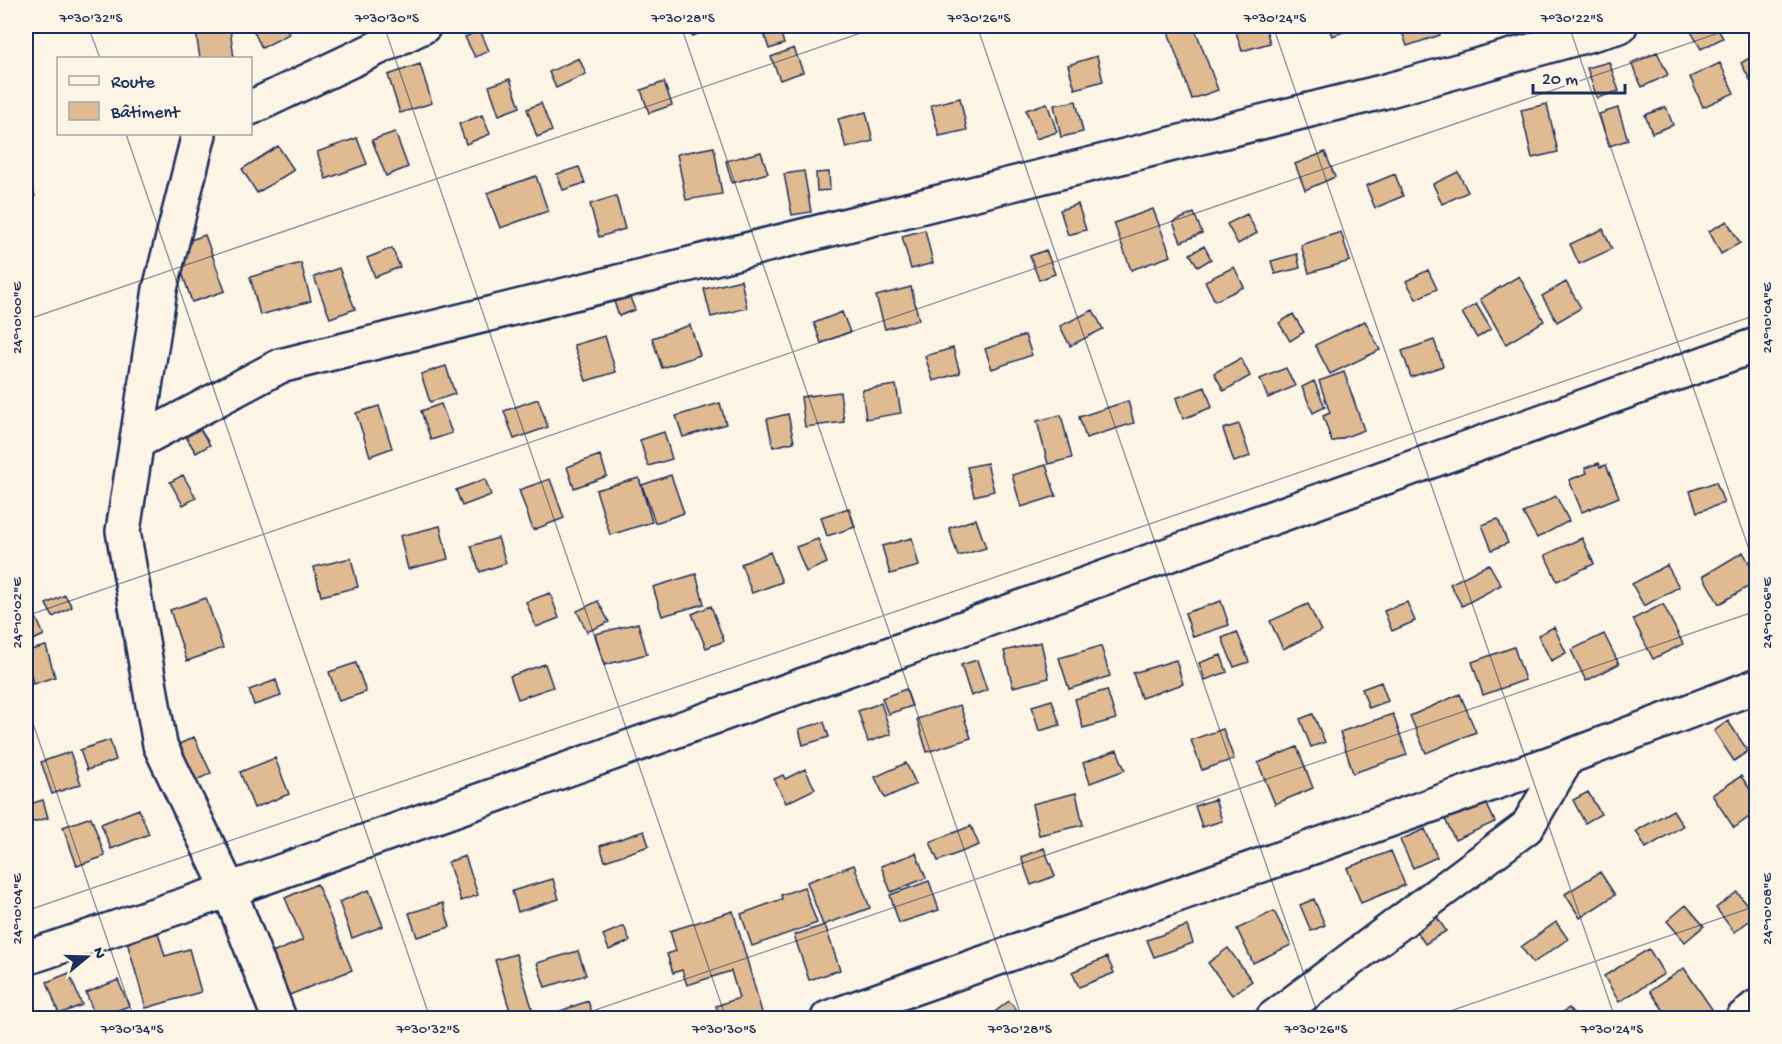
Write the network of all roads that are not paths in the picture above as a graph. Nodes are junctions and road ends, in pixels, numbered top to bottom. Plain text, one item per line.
1 (424, 26) edge
2 (1620, 26) edge
3 (252, 107) edge
4 (199, 135) edge
5 (1756, 345) edge
6 (137, 442) junction
7 (1756, 686) edge
8 (1568, 757) junction
9 (229, 890) junction
10 (26, 958) edge
11 (1756, 1007) edge
12 (279, 1018) edge
13 (828, 1018) edge
14 (1273, 1018) edge
15 (1743, 1018) edge

1 - 3 street
2 - 6 street
4 - 6 street
5 - 9 street
6 - 9 street
7 - 8 street
8 - 13 street
8 - 14 street
9 - 10 street
9 - 12 street
11 - 15 street

